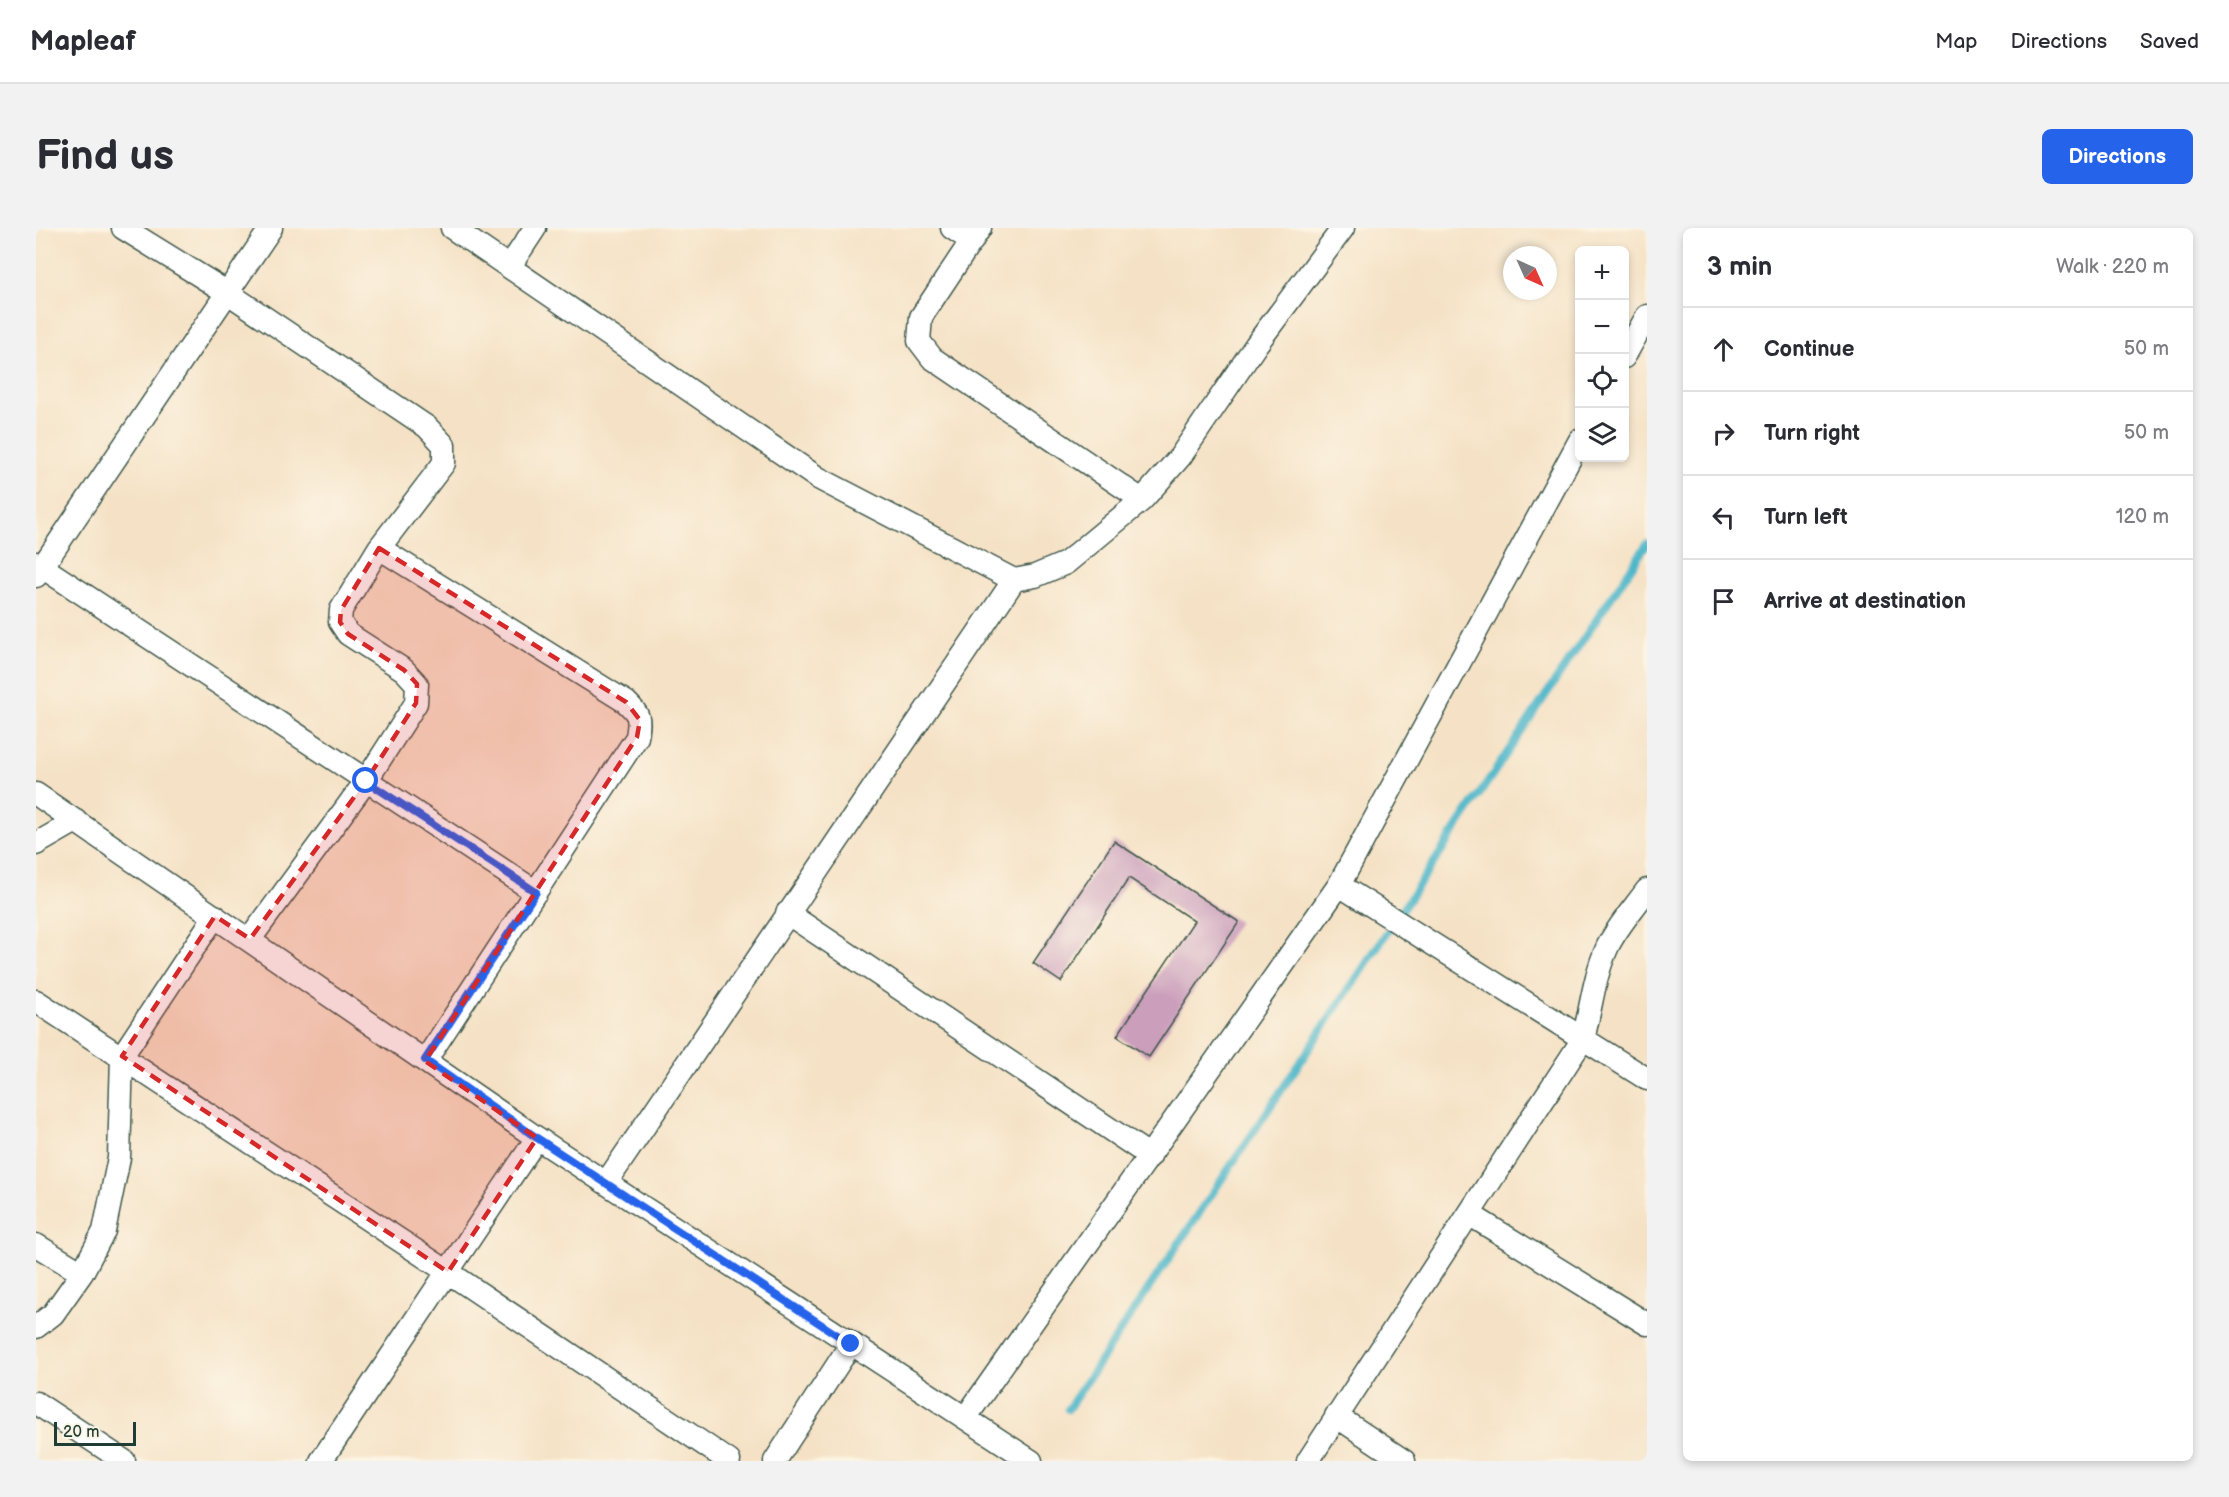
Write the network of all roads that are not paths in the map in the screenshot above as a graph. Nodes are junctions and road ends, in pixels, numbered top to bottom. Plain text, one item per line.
1 (123, 228) edge
2 (271, 228) edge
3 (452, 228) edge
4 (536, 228) edge
5 (952, 228) edge
6 (1343, 228) edge
7 (976, 235) edge
8 (510, 266) junction
9 (228, 293) junction
10 (1647, 315) edge
11 (1626, 354) edge
12 (1575, 449) edge
13 (1142, 500) junction
14 (379, 548) junction
15 (38, 569) edge
16 (1014, 580) junction
17 (366, 781) junction
18 (36, 794) edge
19 (76, 821) junction
20 (36, 844) edge
21 (1339, 885) junction
22 (1647, 890) edge
23 (536, 892) junction
24 (787, 913) junction
25 (216, 916) junction
26 (250, 939) junction
27 (36, 1001) edge
28 (1583, 1039) junction
29 (122, 1056) junction
30 (425, 1060) junction
31 (1647, 1079) edge
32 (537, 1138) junction
33 (1150, 1156) junction
34 (606, 1183) junction
35 (1469, 1214) junction
36 (36, 1245) edge
37 (448, 1272) junction
38 (82, 1273) junction
39 (1647, 1324) edge
40 (36, 1327) edge
41 (851, 1344) junction
42 (36, 1403) edge
43 (1336, 1416) junction
44 (966, 1417) junction
45 (124, 1461) edge
46 (321, 1461) edge
47 (729, 1461) edge
48 (775, 1461) edge
49 (1031, 1461) edge
50 (1308, 1461) edge
51 (1404, 1461) edge

1 - 9 street
2 - 9 street
3 - 8 street
4 - 8 street
5 - 7 street
6 - 13 street
7 - 13 street
8 - 16 street
9 - 14 street
9 - 15 street
10 - 11 street
12 - 21 street
13 - 16 street
14 - 17 street
14 - 23 street
15 - 17 street
16 - 24 street
17 - 23 street
17 - 26 street
18 - 19 street
19 - 20 street
19 - 25 street
21 - 28 street
21 - 33 street
22 - 28 street
23 - 30 street
24 - 33 street
24 - 34 street
25 - 26 street
25 - 29 street
26 - 30 street
27 - 29 street
28 - 31 street
28 - 35 street
29 - 37 street
29 - 38 street
30 - 32 street
32 - 34 street
32 - 37 street
33 - 44 street
34 - 41 street
35 - 39 street
35 - 43 street
36 - 38 street
37 - 46 street
37 - 47 street
38 - 40 street
41 - 44 street
41 - 48 street
42 - 45 street
43 - 50 street
43 - 51 street
44 - 49 street

